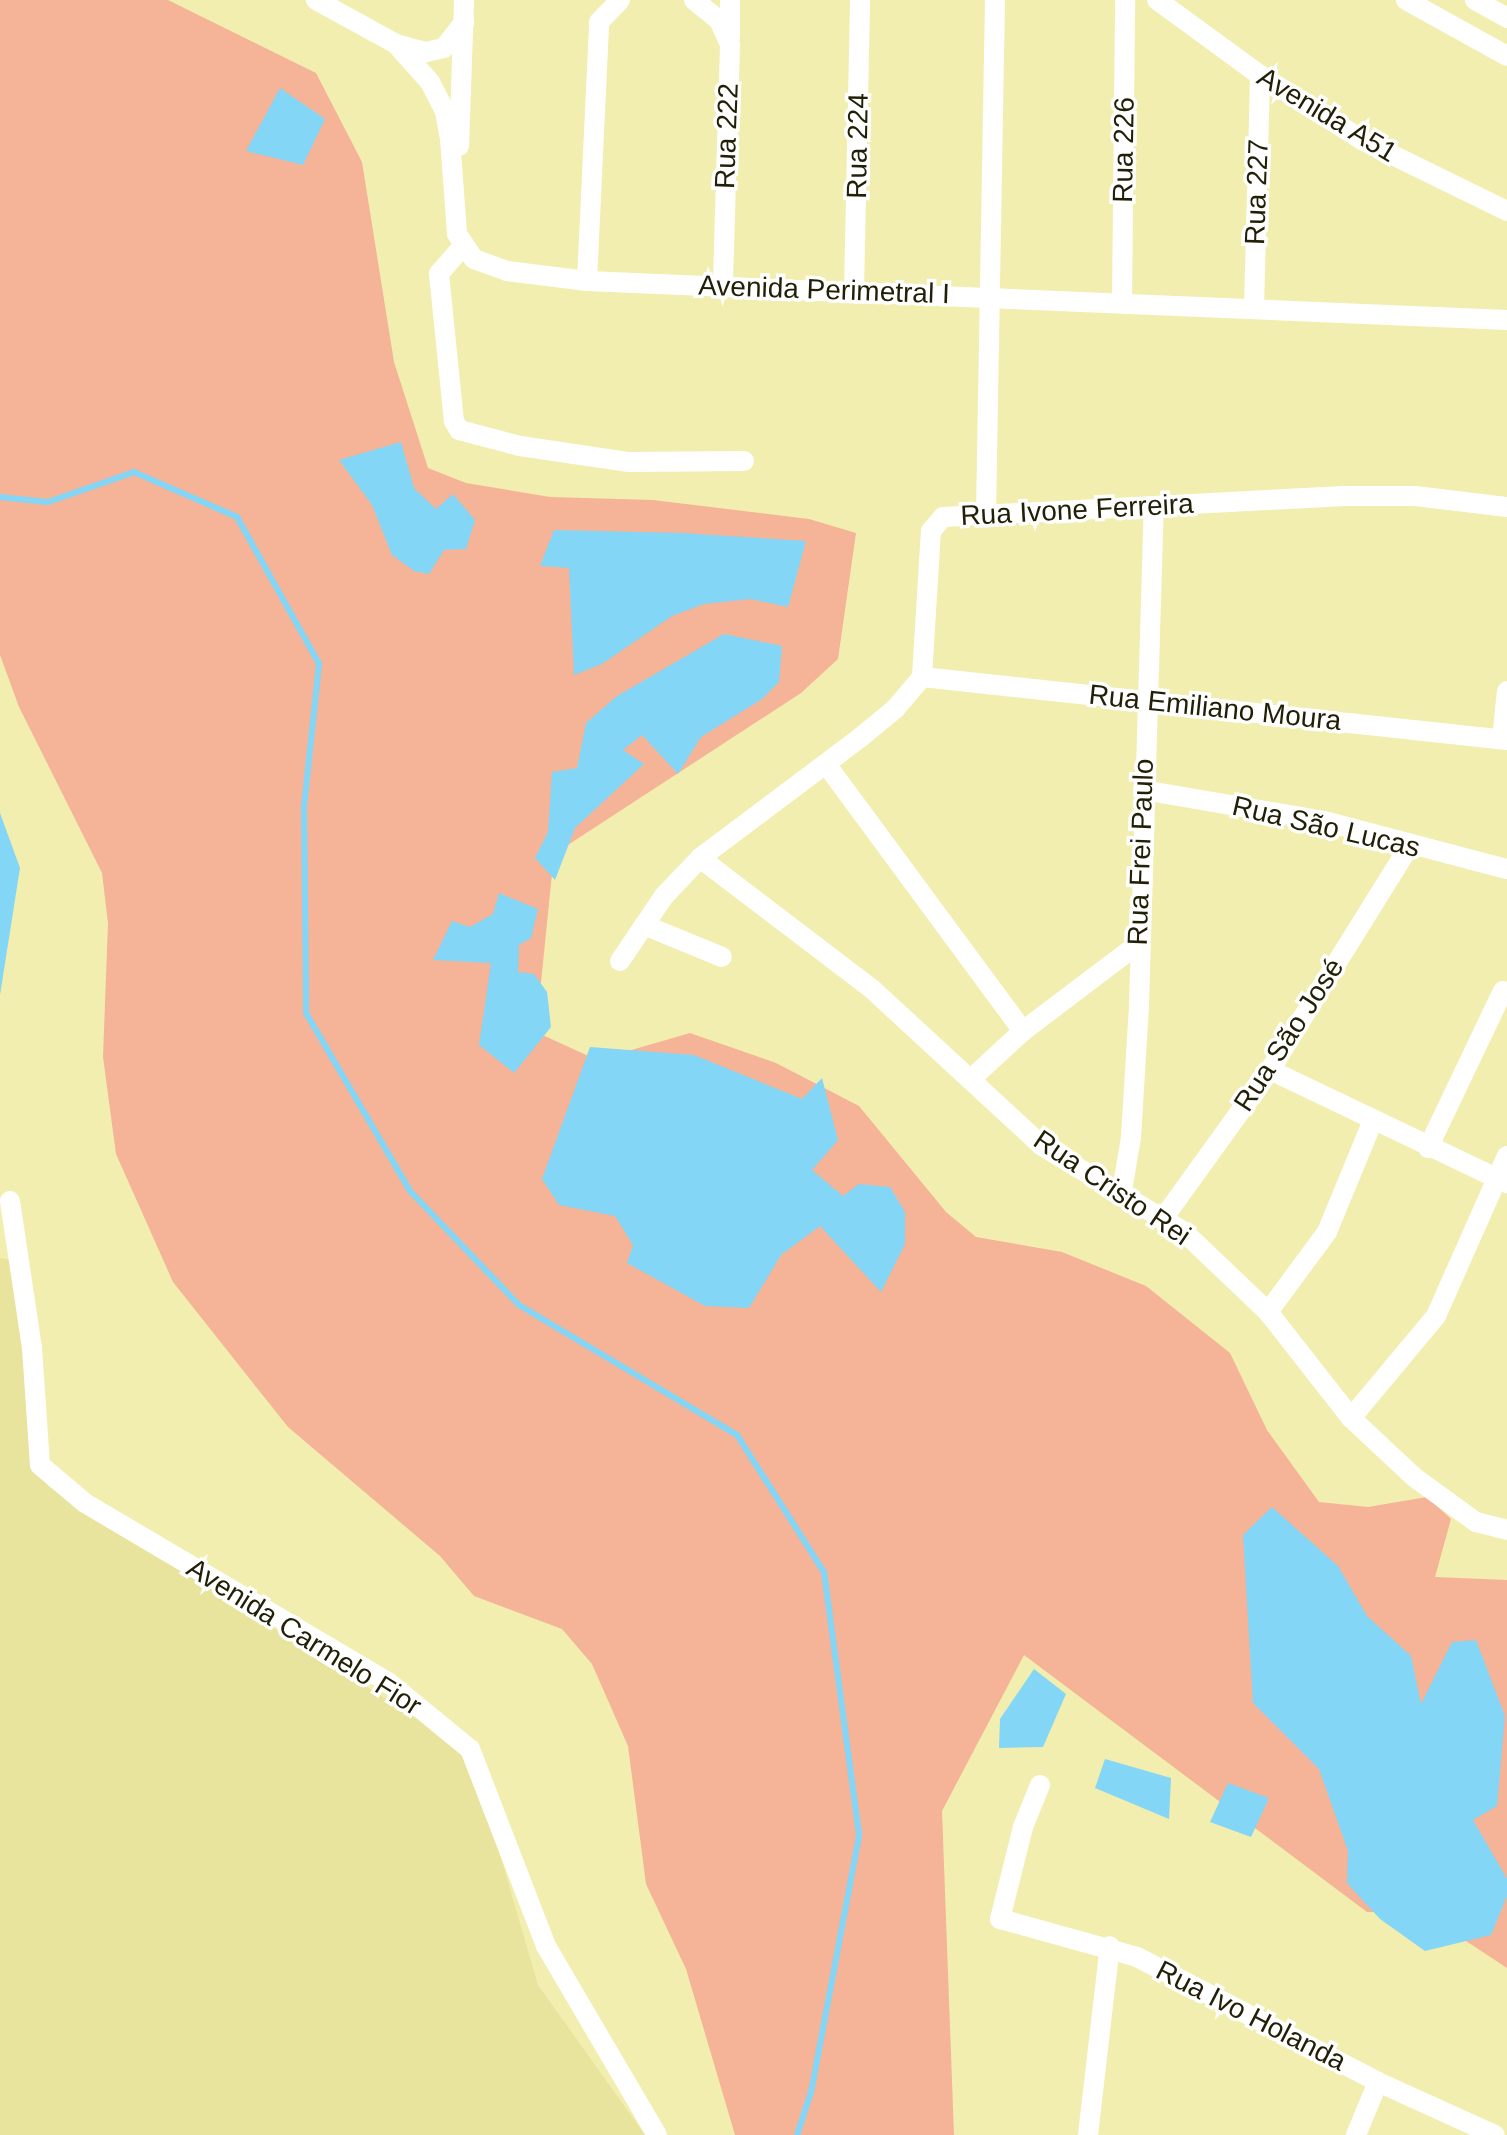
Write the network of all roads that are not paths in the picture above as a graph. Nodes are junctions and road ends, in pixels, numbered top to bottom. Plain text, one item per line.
1 (464, 0) edge
2 (598, 0) edge
3 (620, 0) edge
4 (694, 0) edge
5 (730, 0) edge
6 (860, 0) edge
7 (995, 0) edge
8 (1125, 0) edge
9 (1157, 0) edge
10 (1406, 0) edge
11 (1475, 0) edge
12 (323, 1) edge
13 (1507, 18) edge
14 (464, 22) junction
15 (599, 22) junction
16 (396, 44) junction
17 (730, 45) junction
18 (1507, 56) edge
19 (1260, 75) junction
20 (1507, 211) edge
21 (460, 236) junction
22 (587, 281) junction
23 (723, 286) junction
24 (854, 291) junction
25 (991, 296) junction
26 (1122, 301) junction
27 (1254, 308) junction
28 (1507, 320) edge
29 (744, 461) dead end
30 (1154, 507) junction
31 (1507, 507) edge
32 (986, 514) junction
33 (922, 677) junction
34 (1507, 691) edge
35 (1145, 700) junction
36 (1504, 740) edge
37 (826, 764) junction
38 (1143, 790) junction
39 (1410, 845) junction
40 (700, 858) junction
41 (1507, 869) edge
42 (644, 925) junction
43 (1138, 944) junction
44 (722, 957) dead end
45 (620, 961) dead end
46 (1503, 991) dead end
47 (1023, 1031) junction
48 (1270, 1070) junction
49 (971, 1079) junction
50 (1372, 1123) junction
51 (1428, 1148) junction
52 (1507, 1156) edge
53 (1501, 1181) edge
54 (1121, 1197) junction
55 (10, 1201) dead end
56 (1162, 1220) junction
57 (1268, 1312) junction
58 (1351, 1418) junction
59 (1507, 1530) edge
60 (1040, 1785) dead end
61 (1110, 1946) junction
62 (1378, 2082) junction
63 (657, 2135) edge
64 (1088, 2135) edge
65 (1356, 2135) edge
66 (1495, 2135) edge

1 - 14 street
2 - 15 street
3 - 15 street
4 - 17 street, Rua 222
5 - 17 street
6 - 24 street, Rua 224
7 - 25 street
8 - 26 street, Rua 226
9 - 19 street, Avenida A51
10 - 18 street
11 - 13 street
12 - 16 street
14 - 16 street
14 - 21 street
15 - 22 street
16 - 21 street
17 - 23 street, Rua 222
19 - 20 street, Avenida A51
19 - 27 street, Rua 227
21 - 22 street, Avenida Perimetral I
21 - 29 street
22 - 23 street, Avenida Perimetral I
23 - 24 street, Avenida Perimetral I
24 - 25 street, Avenida Perimetral I
25 - 26 street, Avenida Perimetral I
25 - 32 street
26 - 27 street, Avenida Perimetral I
27 - 28 street, Avenida Perimetral I
30 - 31 street, Rua Ivone Ferreira
30 - 32 street, Rua Ivone Ferreira
30 - 35 street, Rua Frei Paulo
32 - 33 street, Rua Ivone Ferreira
33 - 35 street, Rua Emiliano Moura
33 - 37 street
34 - 36 street
35 - 36 street, Rua Emiliano Moura
35 - 38 street, Rua Frei Paulo
37 - 40 street
37 - 47 street
38 - 39 street, Rua São Lucas
38 - 43 street, Rua Frei Paulo
39 - 41 street, Rua São Lucas
39 - 48 street, Rua São José
40 - 42 street
40 - 49 street, Rua Cristo Rei
42 - 44 street
42 - 45 street
43 - 47 street
43 - 54 street, Rua Frei Paulo
46 - 51 street
47 - 49 street
48 - 50 street
48 - 56 street, Rua São José
49 - 54 street, Rua Cristo Rei
50 - 51 street
50 - 57 street
51 - 53 street
52 - 53 street
53 - 58 street
54 - 56 street, Rua Cristo Rei
55 - 63 street, Avenida Carmelo Fior
56 - 57 street, Rua Cristo Rei
57 - 58 street, Rua Cristo Rei
58 - 59 street, Rua Cristo Rei
60 - 61 street, Rua Ivo Holanda
61 - 62 street, Rua Ivo Holanda
61 - 64 street
62 - 65 street
62 - 66 street, Rua Ivo Holanda

